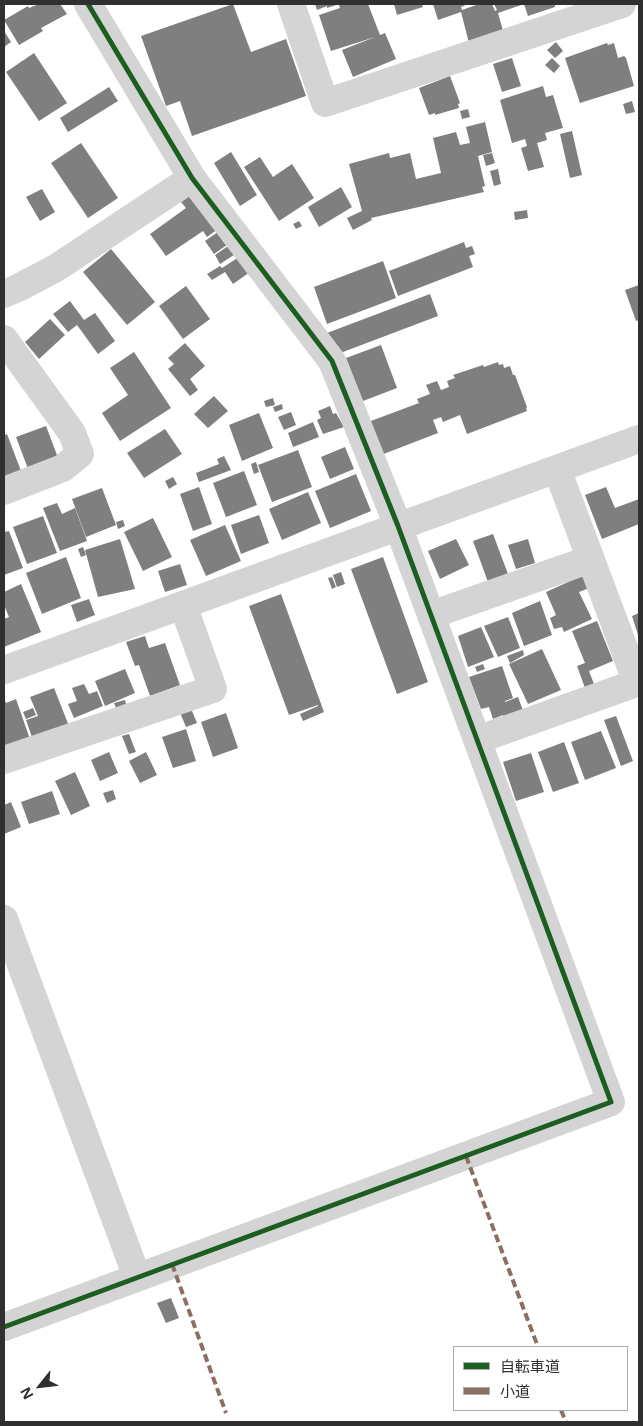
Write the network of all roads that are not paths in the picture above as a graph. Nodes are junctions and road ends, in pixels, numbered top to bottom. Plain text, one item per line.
1 (88, 4) edge
2 (291, 4) edge
3 (622, 4) edge
4 (192, 178) junction
5 (4, 294) edge
6 (4, 339) edge
7 (639, 439) edge
8 (557, 468) junction
9 (4, 491) edge
10 (398, 526) junction
11 (591, 559) junction
12 (183, 605) junction
13 (431, 615) junction
14 (4, 670) edge
15 (638, 682) edge
16 (477, 740) junction
17 (4, 760) edge
18 (4, 919) edge
19 (137, 1277) junction
20 (4, 1327) edge

1 - 4 street
2 - 3 street
4 - 5 street
4 - 10 street
6 - 9 street
7 - 8 street
8 - 10 street
8 - 11 street
10 - 12 street
10 - 13 street
11 - 13 street
11 - 15 street
12 - 14 street
12 - 17 street
13 - 16 street
15 - 16 street
16 - 19 street
18 - 19 street
19 - 20 street

